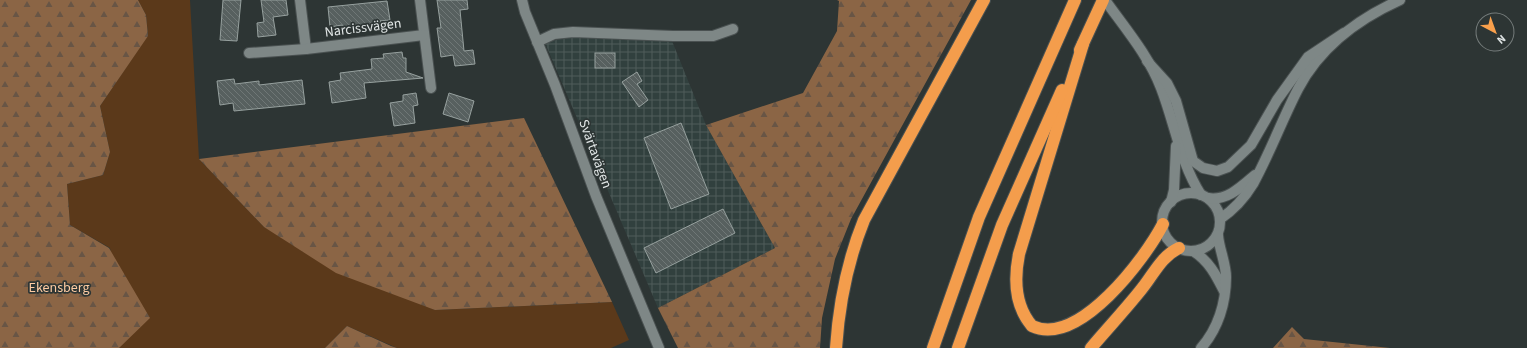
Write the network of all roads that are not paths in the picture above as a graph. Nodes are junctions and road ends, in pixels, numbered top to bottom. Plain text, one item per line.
1 (300, 0) edge
2 (420, 0) edge
3 (522, 0) edge
4 (984, 0) edge
5 (1075, 0) edge
6 (1104, 0) edge
7 (1400, 0) edge
8 (733, 30) dead end
9 (1344, 33) junction
10 (424, 35) junction
11 (537, 42) junction
12 (1083, 44) junction
13 (306, 49) junction
14 (249, 53) dead end
15 (1147, 61) junction
16 (431, 88) dead end
17 (1176, 138) junction
18 (1260, 170) junction
19 (1205, 197) junction
20 (1171, 202) junction
21 (1220, 219) junction
22 (1163, 224) junction
23 (1218, 235) junction
24 (1179, 248) junction
25 (1193, 251) junction
26 (1224, 292) junction
27 (1093, 323) dead end
28 (1061, 339) dead end
29 (659, 348) edge
30 (836, 348) edge
31 (933, 348) edge
32 (958, 348) edge
33 (1091, 348) edge
34 (1200, 348) edge

1 - 13 street, Narcissvägen
2 - 10 street
3 - 11 street, Svärtavägen
4 - 30 highway
5 - 31 highway
6 - 12 highway
6 - 15 street
7 - 9 street
8 - 11 street
9 - 15 street
9 - 18 street
10 - 13 street, Narcissvägen
10 - 16 street
11 - 29 street, Svärtavägen
12 - 28 highway
12 - 32 highway
13 - 14 street, Narcissvägen
15 - 17 street
17 - 19 street
17 - 20 street
18 - 19 street
18 - 21 street
19 - 20 street
19 - 21 street
20 - 22 street
21 - 23 street
22 - 24 street
22 - 27 highway
23 - 25 street
23 - 26 street
24 - 25 street
24 - 33 highway
25 - 26 street
26 - 34 street

